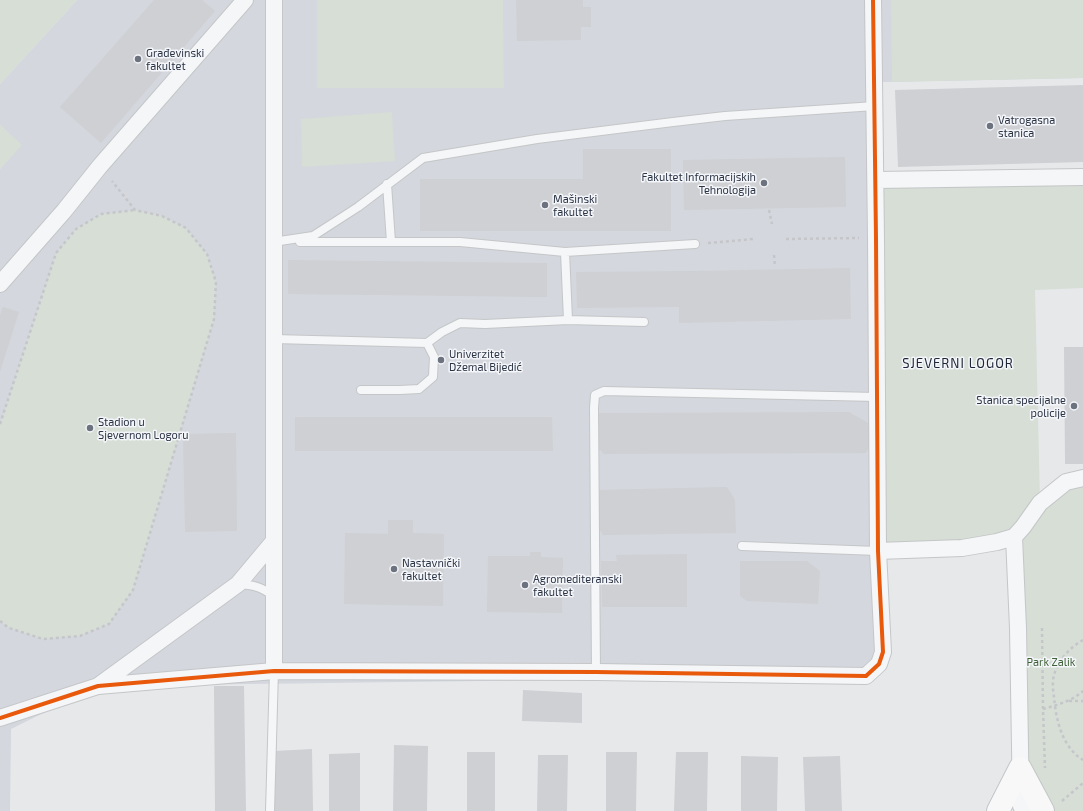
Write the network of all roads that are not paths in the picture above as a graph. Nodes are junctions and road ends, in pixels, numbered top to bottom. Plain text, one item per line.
1 (245, 0) edge
2 (274, 0) edge
3 (874, 0) edge
4 (875, 106) junction
5 (1083, 178) edge
6 (876, 180) junction
7 (387, 184) junction
8 (273, 242) junction
9 (391, 242) junction
10 (695, 244) road end
11 (565, 252) junction
12 (0, 284) edge
13 (568, 320) junction
14 (644, 322) dead end
15 (274, 339) junction
16 (427, 343) junction
17 (361, 390) dead end
18 (877, 397) junction
19 (1083, 478) edge
20 (1014, 536) junction
21 (274, 541) junction
22 (742, 546) dead end
23 (878, 550) junction
24 (238, 584) junction
25 (274, 596) junction
26 (274, 670) junction
27 (596, 672) junction
28 (98, 686) junction
29 (0, 718) edge
30 (1020, 768) junction
31 (1051, 807) edge
32 (1021, 809) edge
33 (270, 811) edge
34 (998, 811) edge

1 - 12 street
2 - 8 street
3 - 4 street
4 - 6 street
4 - 7 lane
5 - 6 street
6 - 18 street
7 - 8 lane
7 - 9 lane
8 - 9 lane
8 - 15 street
9 - 11 lane
10 - 11 lane
11 - 13 lane
13 - 14 lane
13 - 16 lane
15 - 16 lane
15 - 21 street
16 - 17 lane
18 - 23 street
18 - 27 lane
19 - 20 street
20 - 23 street
20 - 30 street
21 - 24 street
21 - 25 street
22 - 23 lane
23 - 27 street
24 - 25 lane
24 - 28 street
25 - 26 street
26 - 27 street
26 - 28 street
26 - 33 lane
28 - 29 street
30 - 31 street
30 - 32 street
30 - 34 street

